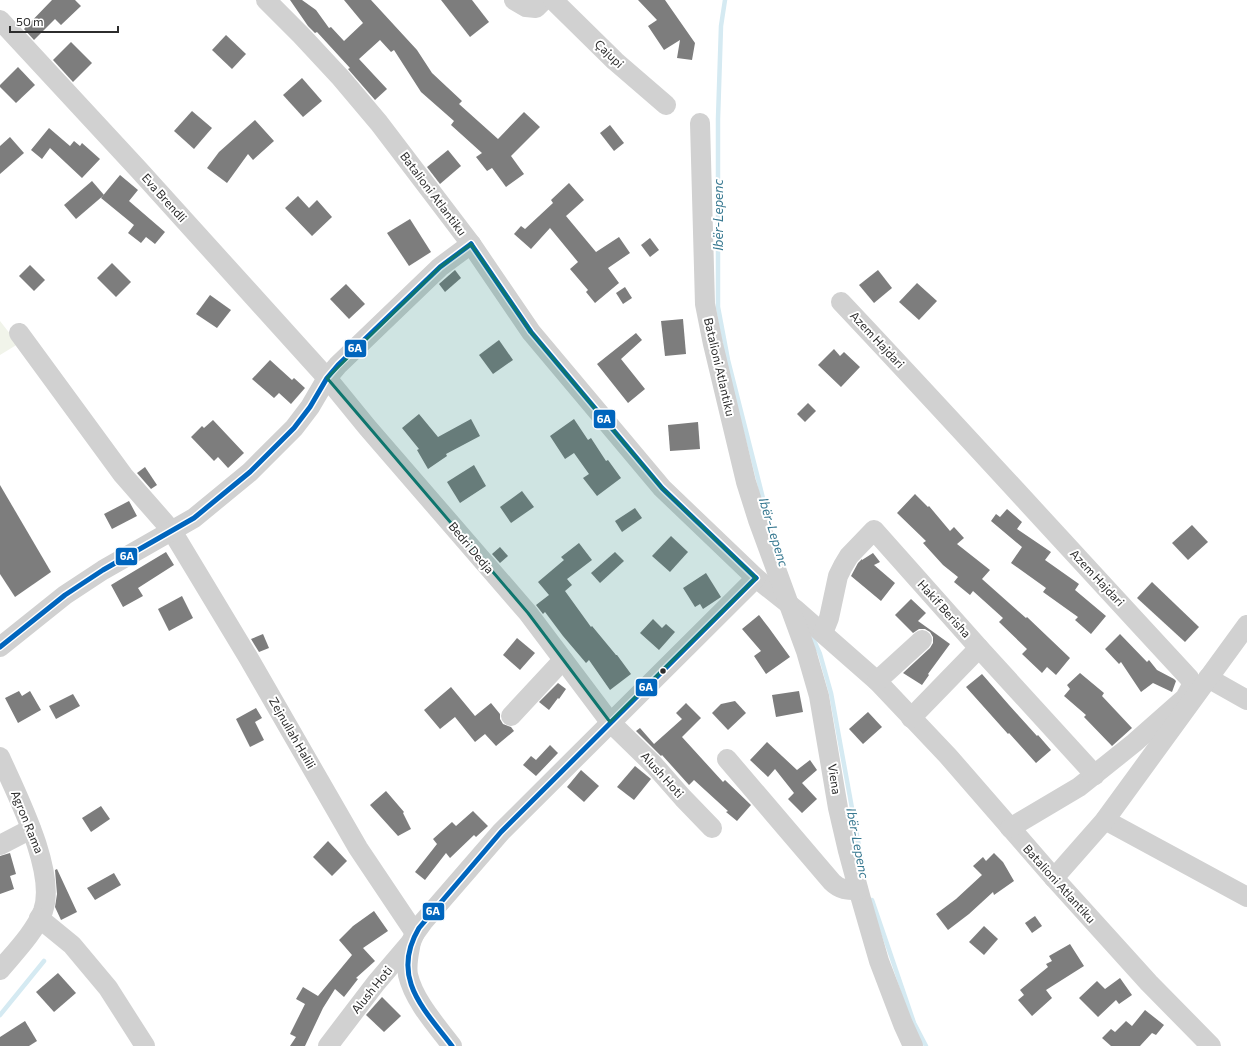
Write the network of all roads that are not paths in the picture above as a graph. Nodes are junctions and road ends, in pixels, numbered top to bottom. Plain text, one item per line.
1 (266, 0) edge
2 (514, 0) edge
3 (544, 3) edge
4 (0, 20) edge
5 (666, 105) dead end
6 (700, 123) dead end
7 (471, 244) junction
8 (841, 302) dead end
9 (19, 332) dead end
10 (327, 378) junction
11 (172, 531) junction
12 (756, 578) junction
13 (792, 606) junction
14 (1247, 625) edge
15 (823, 633) junction
16 (922, 640) dead end
17 (0, 647) edge
18 (979, 648) junction
19 (563, 660) junction
20 (1208, 678) junction
21 (877, 681) junction
22 (1247, 700) edge
23 (511, 716) dead end
24 (911, 718) junction
25 (610, 722) junction
26 (0, 757) edge
27 (727, 758) dead end
28 (1095, 774) junction
29 (1105, 820) junction
30 (712, 828) dead end
31 (1010, 828) junction
32 (31, 829) junction
33 (0, 844) edge
34 (1054, 878) junction
35 (858, 890) junction
36 (1247, 897) edge
37 (39, 918) junction
38 (413, 938) junction
39 (0, 970) edge
40 (145, 1046) edge
41 (328, 1046) edge
42 (452, 1046) edge
43 (913, 1046) edge
44 (1211, 1046) edge

1 - 7 street, Batalioni Atlantiku
2 - 3 street
3 - 5 street, Çajupi
4 - 10 street, Eva Brendli
6 - 13 street, Batalioni Atlantiku
7 - 10 street
7 - 12 street, Batalioni Atlantiku
8 - 28 street, Azem Hajdari
9 - 11 street, Zejnullah Halili
10 - 11 street
10 - 19 street, Bedri Dedja
11 - 17 street
11 - 38 street, Zejnullah Halili
12 - 13 street, Batalioni Atlantiku
12 - 25 street, Alush Hoti
13 - 15 street, Batalioni Atlantiku
13 - 35 street, Viena
14 - 20 street
15 - 18 street, Hakif Berisha
15 - 21 street, Batalioni Atlantiku
16 - 21 street
18 - 24 street
18 - 28 street, Hakif Berisha
19 - 23 street
19 - 25 street, Bedri Dedja
20 - 22 street
20 - 29 street
21 - 24 street, Batalioni Atlantiku
24 - 31 street, Batalioni Atlantiku
25 - 30 street, Alush Hoti
25 - 38 street, Alush Hoti
26 - 32 street, Agron Rama
27 - 35 street
28 - 31 street, Azem Hajdari
29 - 34 street
29 - 36 street
31 - 34 street, Batalioni Atlantiku
32 - 33 street
32 - 37 street, Agron Rama
34 - 44 street, Batalioni Atlantiku
35 - 43 street, Viena
37 - 39 street, Agron Rama
37 - 40 street
38 - 41 street, Alush Hoti
38 - 42 street

